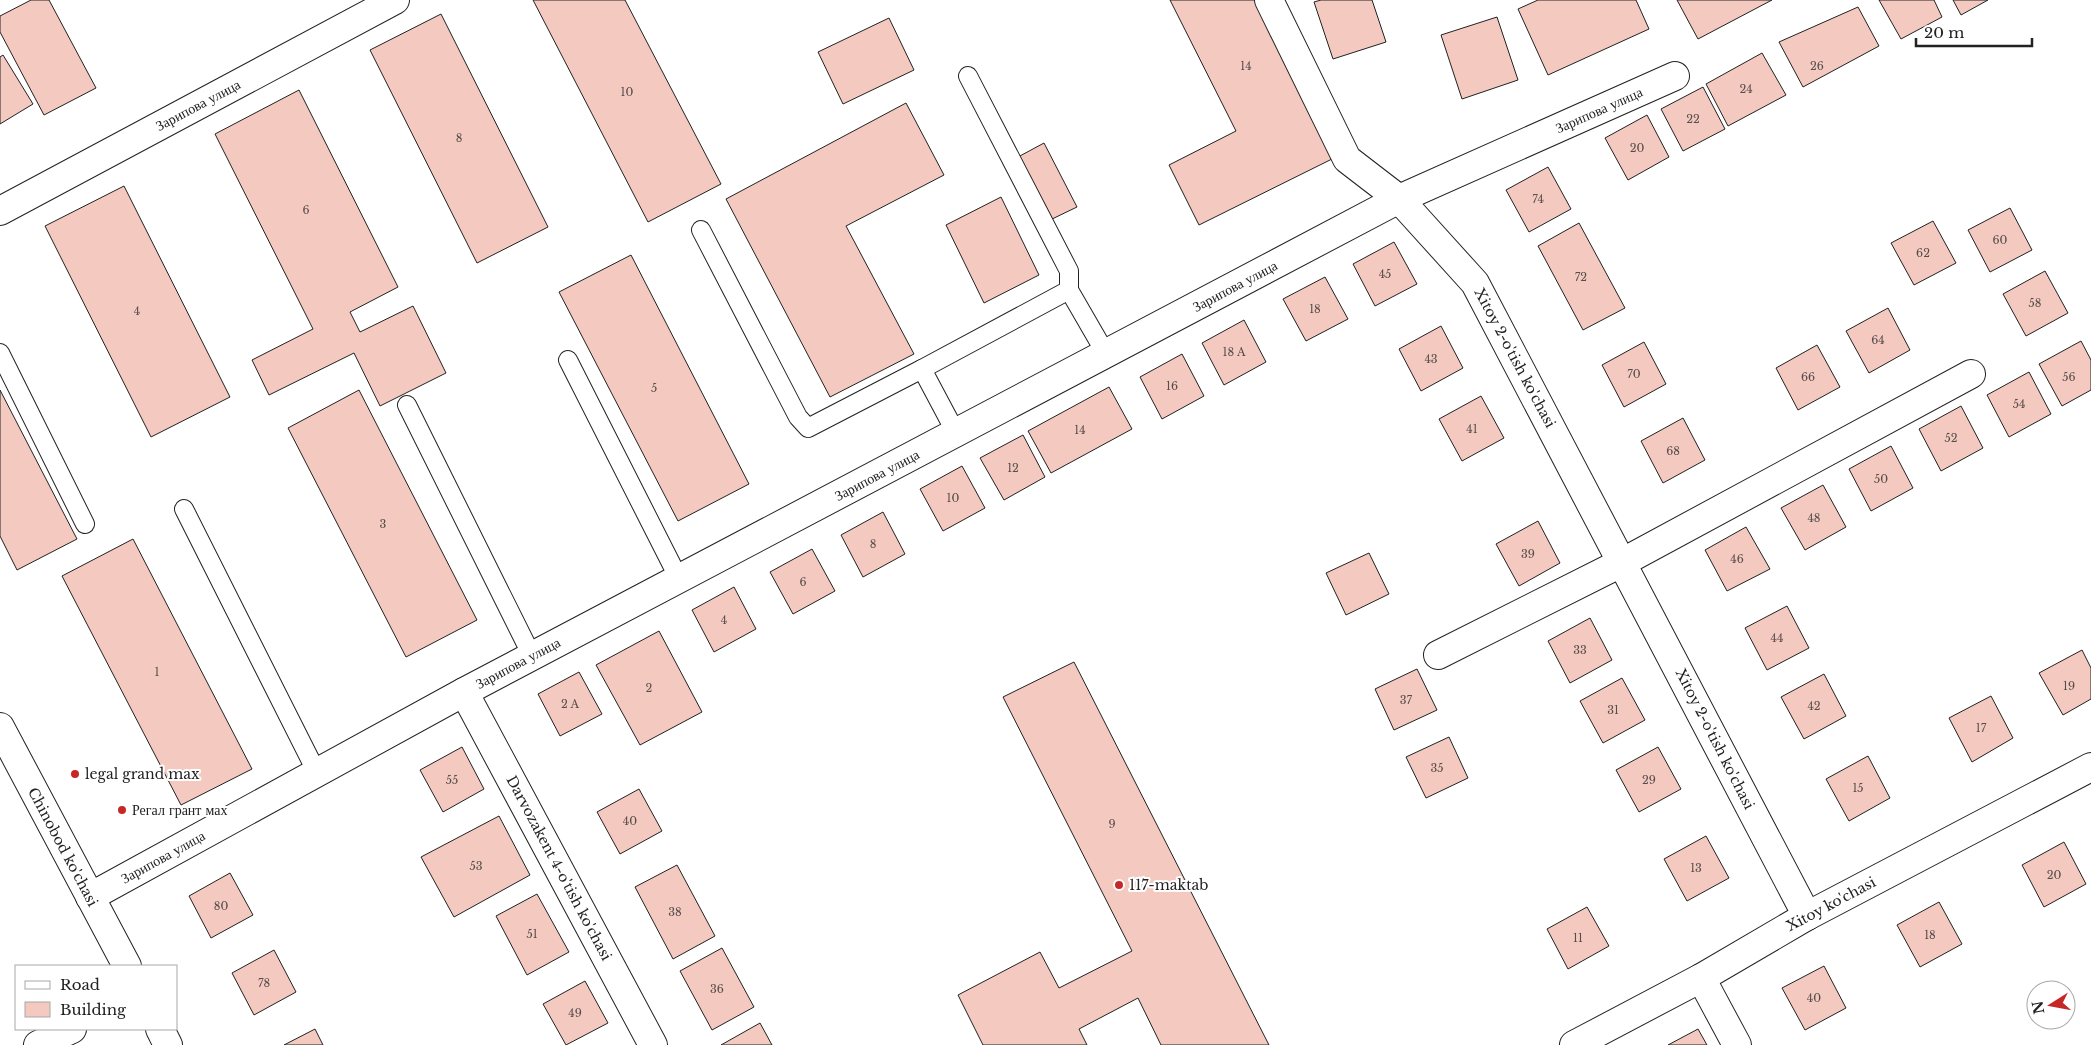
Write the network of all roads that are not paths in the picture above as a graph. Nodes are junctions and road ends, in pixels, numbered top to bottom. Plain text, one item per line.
1 (395, 0) edge
2 (1269, 0) edge
3 (968, 76) dead end
4 (1675, 76) dead end
5 (1399, 200) junction
6 (0, 211) edge
7 (701, 230) dead end
8 (1069, 290) junction
9 (0, 353) edge
10 (1106, 354) junction
11 (568, 360) dead end
12 (922, 369) junction
13 (1971, 374) dead end
14 (407, 405) dead end
15 (956, 433) junction
16 (184, 509) dead end
17 (86, 524) dead end
18 (1623, 562) junction
19 (679, 579) junction
20 (1438, 655) dead end
21 (532, 656) junction
22 (464, 692) junction
23 (0, 727) edge
24 (317, 772) junction
25 (2089, 773) edge
26 (90, 897) junction
27 (1807, 916) junction
28 (126, 965) edge
29 (1701, 978) junction
30 (70, 1030) edge
31 (160, 1030) edge
32 (38, 1045) edge
33 (168, 1045) edge
34 (653, 1045) edge
35 (1574, 1045) edge
36 (1737, 1045) edge

1 - 6 street, Зарипова улица
2 - 5 street, Xitoy 2-o'tish ko'chasi
3 - 8 lane
4 - 5 street, Зарипова улица
5 - 10 street, Зарипова улица
5 - 18 street, Xitoy 2-o'tish ko'chasi
7 - 12 lane
8 - 10 lane
8 - 12 lane
9 - 17 lane
10 - 15 street, Зарипова улица
11 - 19 lane
12 - 15 lane
13 - 18 street
14 - 21 lane
15 - 19 street, Зарипова улица
16 - 24 lane
18 - 20 street
18 - 27 street, Xitoy 2-o'tish ko'chasi
19 - 21 street, Зарипова улица
21 - 22 street, Зарипова улица
22 - 24 street, Зарипова улица
22 - 34 street, Darvozakent 4-o'tish ko'chasi
23 - 26 street, Chinobod ko'chasi
24 - 26 street, Зарипова улица
25 - 27 street, Xitoy ko'chasi
26 - 28 street, Chinobod ko'chasi
27 - 29 street, Xitoy ko'chasi
29 - 35 street, Xitoy ko'chasi
29 - 36 street
30 - 32 street
31 - 33 street

